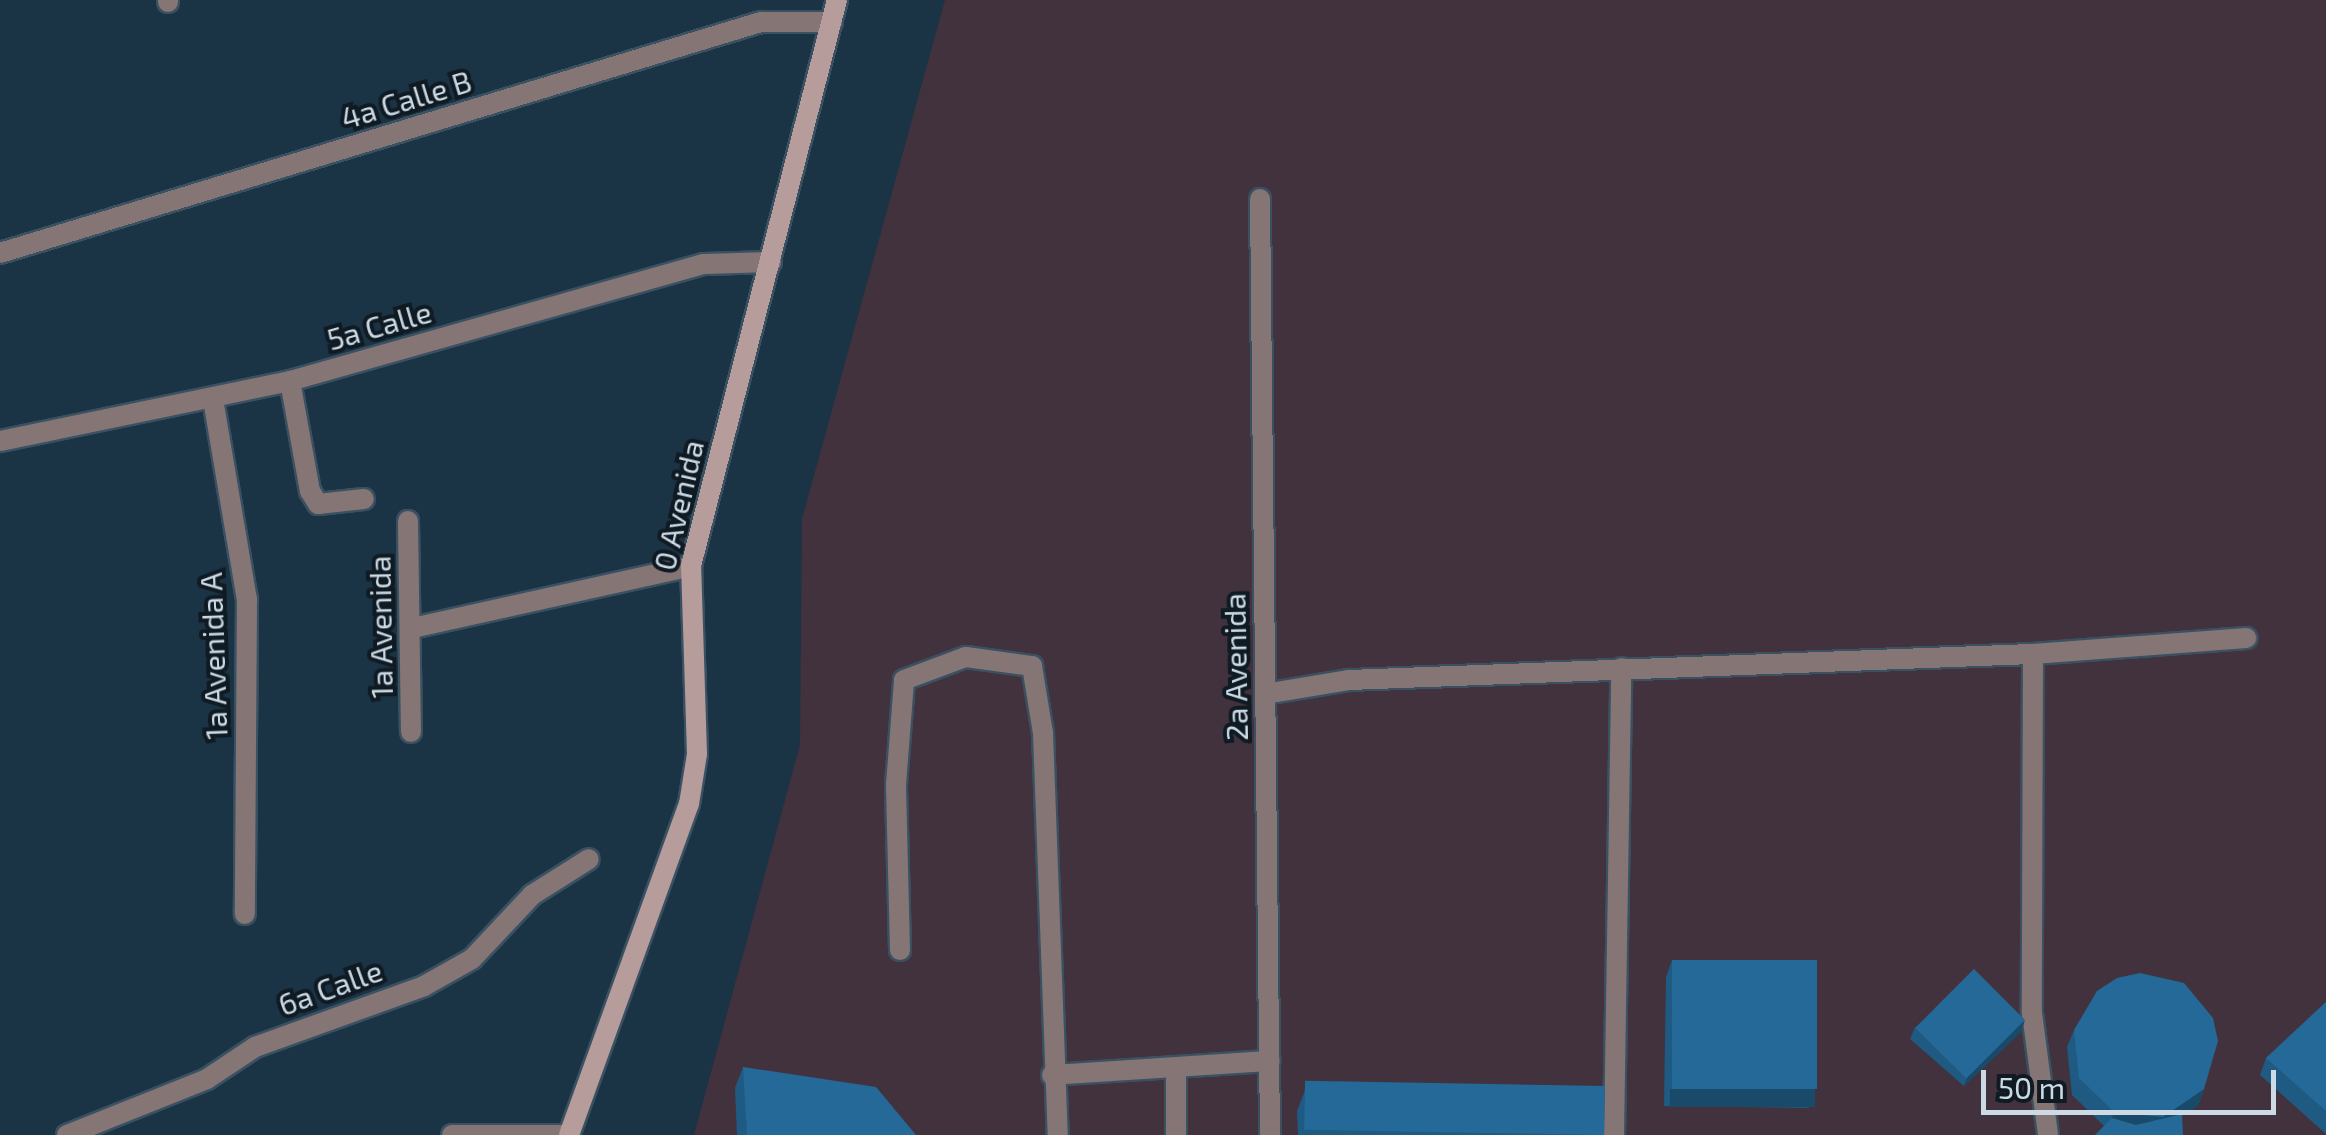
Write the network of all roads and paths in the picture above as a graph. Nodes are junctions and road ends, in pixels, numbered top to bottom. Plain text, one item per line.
1 (838, 0) edge
2 (832, 22) junction
3 (1260, 199) dead end
4 (0, 253) edge
5 (771, 262) junction
6 (290, 380) junction
7 (212, 399) junction
8 (0, 441) edge
9 (364, 499) dead end
10 (408, 522) dead end
11 (691, 566) junction
12 (412, 628) junction
13 (2246, 638) dead end
14 (2034, 654) junction
15 (1621, 668) junction
16 (1266, 694) junction
17 (411, 732) dead end
18 (590, 859) dead end
19 (245, 914) dead end
20 (900, 950) dead end
21 (1270, 1062) junction
22 (1176, 1070) junction
23 (1052, 1075) junction
24 (67, 1135) edge
25 (452, 1135) edge
26 (566, 1135) edge
27 (1058, 1135) edge
28 (1176, 1135) edge
29 (1270, 1135) edge
30 (1614, 1135) edge
31 (2048, 1135) edge

1 - 2 street, 0 Avenida
2 - 4 street, 4a Calle B
2 - 5 street, 0 Avenida
3 - 16 street, 2a Avenida
5 - 6 street, 5a Calle
5 - 11 street, 0 Avenida
6 - 7 street, 5a Calle
6 - 9 street
7 - 8 street, 5a Calle
7 - 19 street, 1a Avenida A
10 - 12 street, 1a Avenida
11 - 12 street
11 - 26 street, 0 Avenida
12 - 17 street, 1a Avenida
13 - 14 street
14 - 15 street
14 - 31 street
15 - 16 street
15 - 30 street
16 - 21 street, 2a Avenida
18 - 24 street, 6a Calle
20 - 23 street
21 - 22 street
21 - 29 street, 2a Avenida
22 - 23 street
22 - 28 street
23 - 27 street
25 - 26 street

